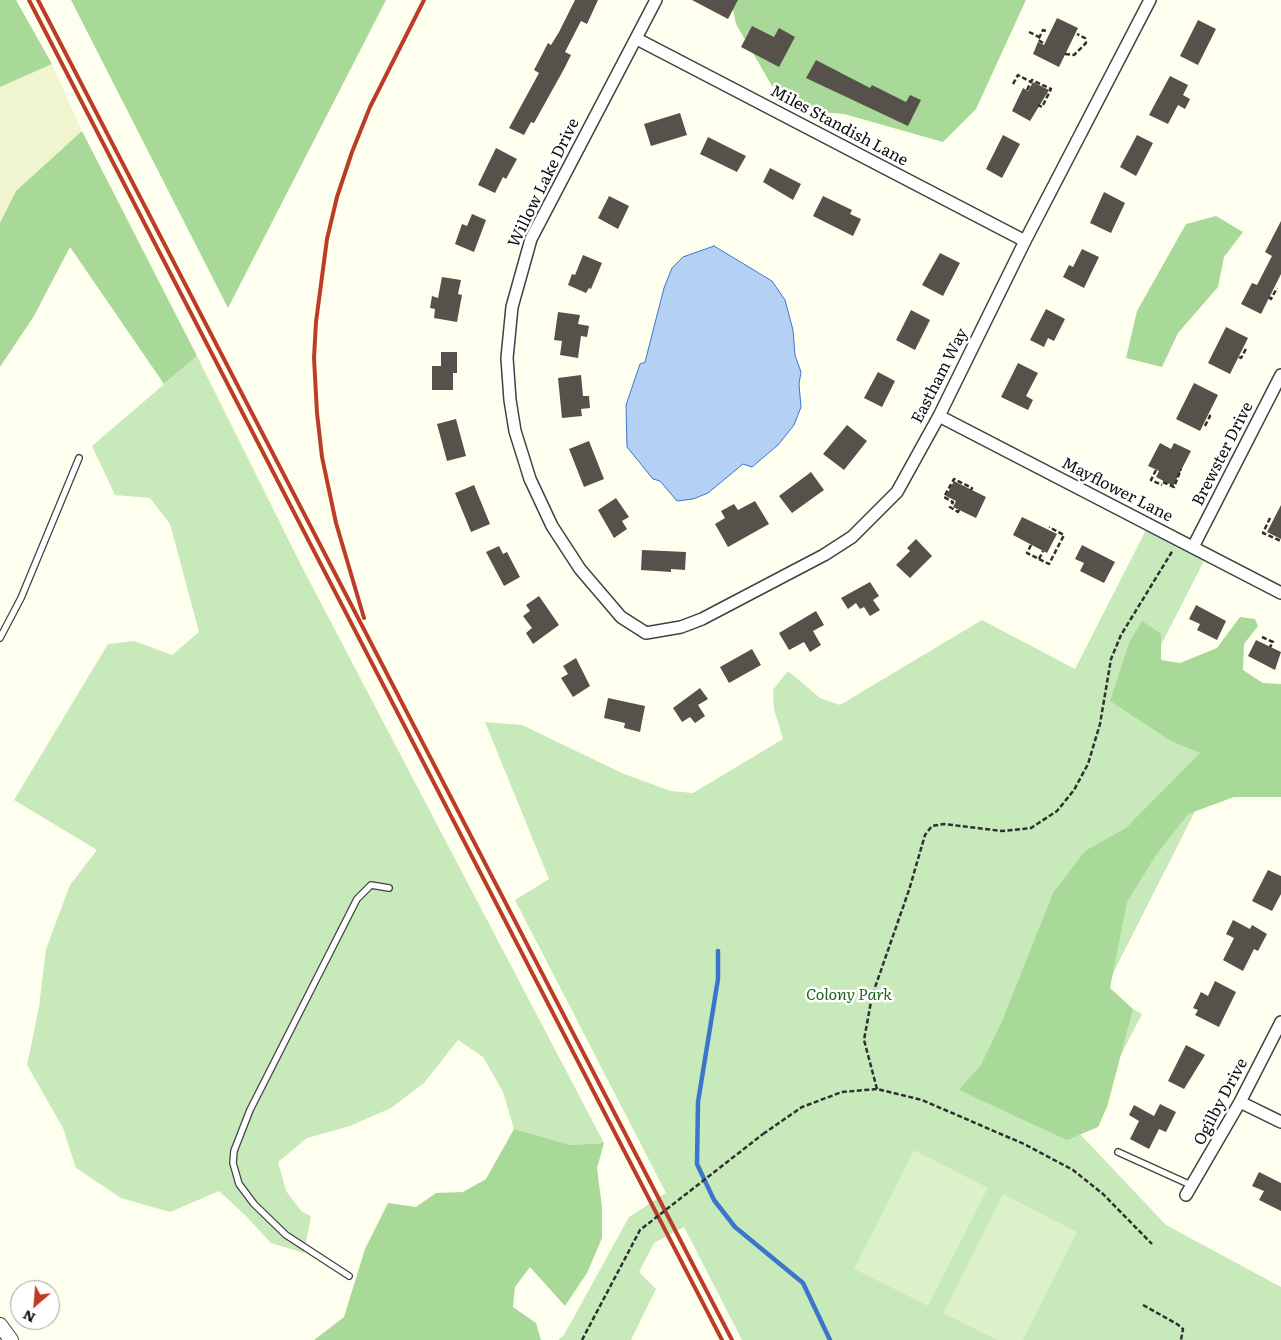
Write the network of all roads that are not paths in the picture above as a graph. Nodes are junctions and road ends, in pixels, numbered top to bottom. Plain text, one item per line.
1 (656, 0) edge
2 (1150, 0) edge
3 (637, 39) junction
4 (1025, 241) junction
5 (1281, 375) edge
6 (939, 416) junction
7 (79, 458) dead end
8 (1194, 547) junction
9 (1281, 593) edge
10 (633, 626) joint
11 (0, 638) edge
12 (389, 888) dead end
13 (1281, 1022) edge
14 (1240, 1102) junction
15 (1281, 1122) edge
16 (1118, 1152) dead end
17 (1189, 1191) joint
18 (350, 1276) dead end
19 (0, 1325) edge
20 (10, 1340) edge

1 - 3 street, Willow Lake Drive
2 - 4 street, Eastham Way
3 - 4 street, Miles Standish Lane
3 - 10 street, Willow Lake Drive
4 - 6 street, Eastham Way
5 - 8 street, Brewster Drive
6 - 8 street, Mayflower Lane
6 - 10 street, Eastham Way
7 - 11 lane
8 - 9 street, Mayflower Lane
12 - 18 lane
13 - 14 street, Ogilby Drive
14 - 15 street
14 - 17 street, Ogilby Drive
16 - 17 lane
19 - 20 street

